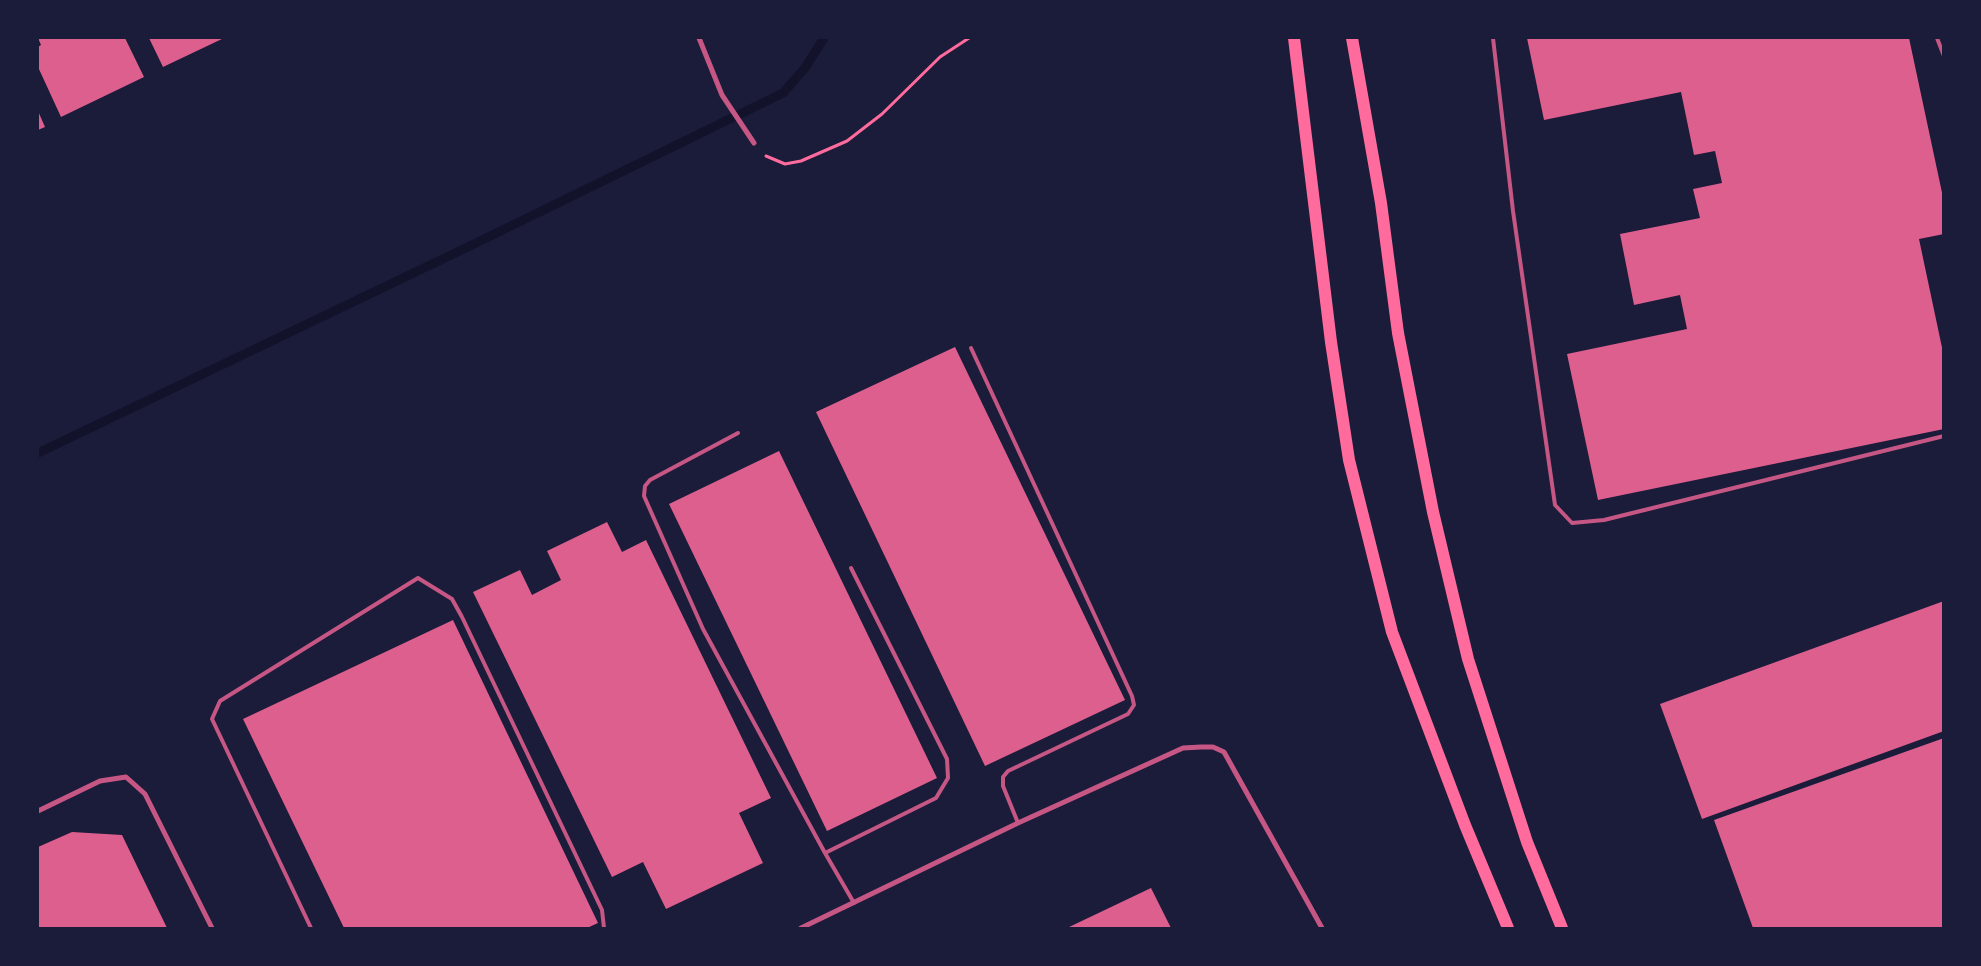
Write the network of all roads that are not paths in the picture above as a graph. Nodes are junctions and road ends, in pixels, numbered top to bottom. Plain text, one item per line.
1 (700, 38) edge
2 (1294, 38) edge
3 (1352, 38) edge
4 (1493, 38) edge
5 (1937, 38) edge
6 (1944, 56) edge
7 (754, 143) road end
8 (971, 348) dead end
9 (738, 433) dead end
10 (1944, 436) edge
11 (850, 568) dead end
12 (38, 812) edge
13 (1018, 823) junction
14 (825, 853) junction
15 (854, 903) junction
16 (212, 928) edge
17 (312, 928) edge
18 (604, 928) edge
19 (801, 928) edge
20 (1322, 928) edge
21 (1508, 928) edge
22 (1562, 928) edge

1 - 7 street
2 - 21 main road
3 - 22 main road
4 - 10 lane
5 - 6 lane
8 - 13 lane
9 - 14 lane
11 - 14 lane
12 - 16 street
13 - 15 street
13 - 20 street
14 - 15 lane
15 - 19 street
17 - 18 lane

